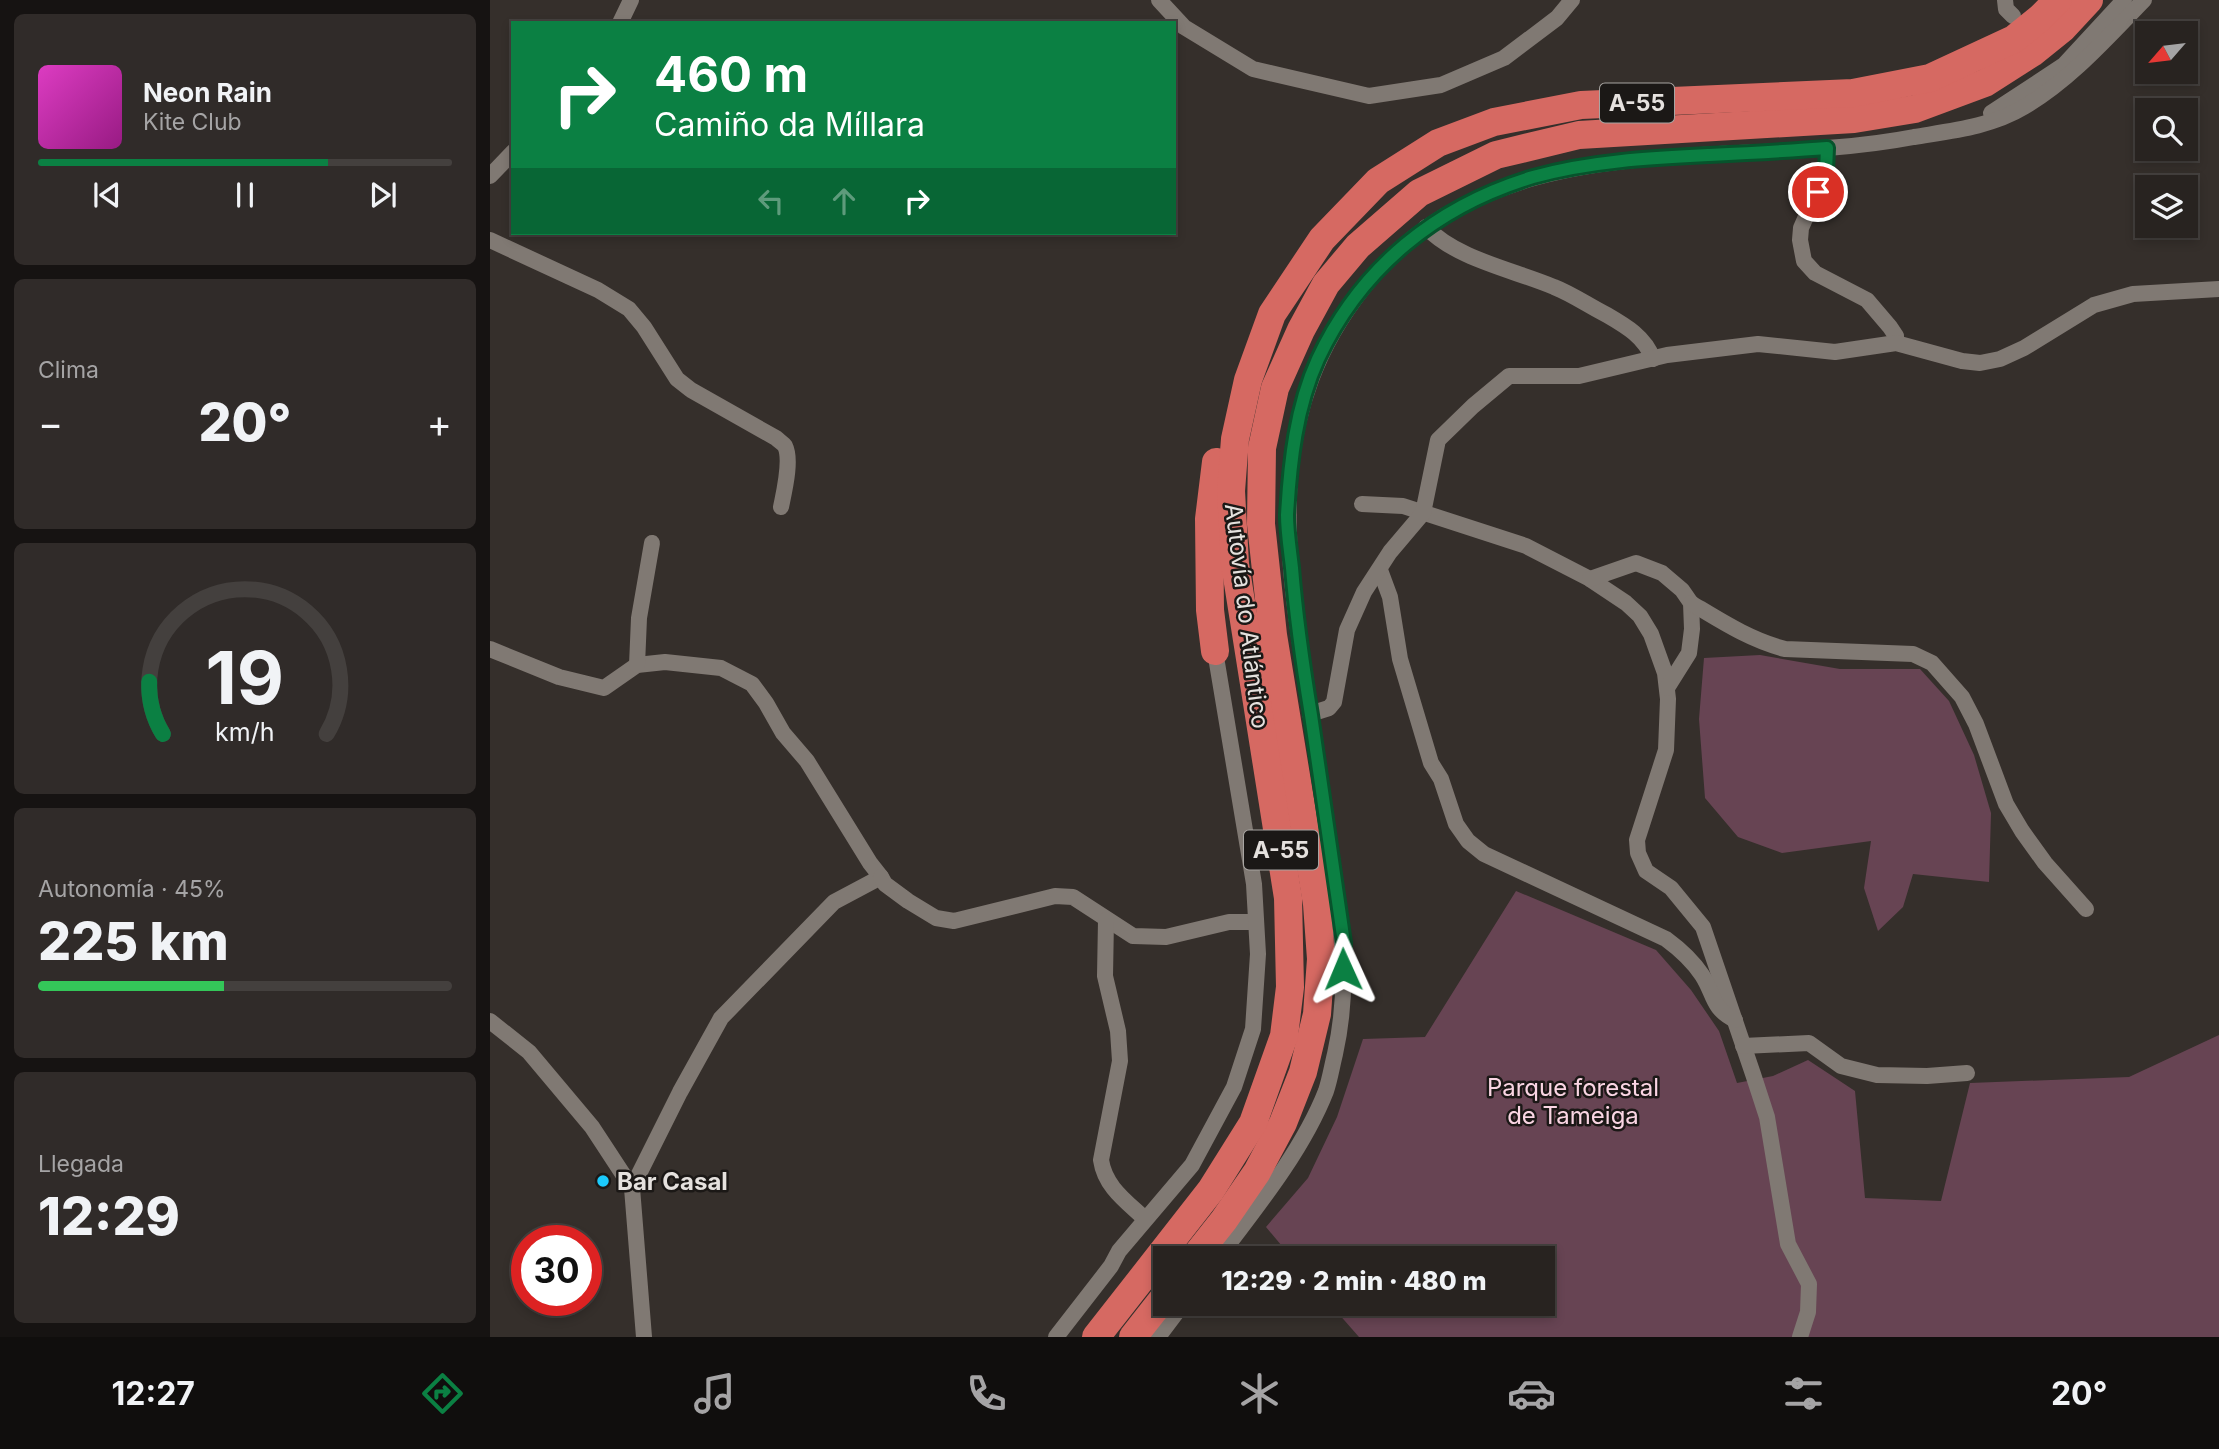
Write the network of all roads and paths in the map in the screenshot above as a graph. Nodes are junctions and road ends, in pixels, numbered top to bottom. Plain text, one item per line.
1 (631, 0) edge
2 (1159, 0) edge
3 (1572, 0) edge
4 (2006, 0) edge
5 (2058, 0) edge
6 (2089, 0) edge
7 (2124, 0) edge
8 (2144, 0) edge
9 (2013, 16) dead end
10 (621, 21) edge
11 (1968, 127) junction
12 (1827, 148) junction
13 (511, 154) edge
14 (490, 176) edge
15 (1426, 227) junction
16 (490, 240) edge
17 (2219, 289) edge
18 (1272, 314) junction
19 (1896, 343) junction
20 (1653, 359) junction
21 (1362, 504) dead end
22 (781, 507) dead end
23 (1423, 513) junction
24 (652, 543) dead end
25 (1380, 570) junction
26 (1590, 579) junction
27 (1691, 603) junction
28 (490, 649) edge
29 (1215, 651) joint
30 (637, 665) junction
31 (1667, 688) junction
32 (1310, 714) junction
33 (881, 877) junction
34 (2086, 909) dead end
35 (1106, 920) junction
36 (1256, 922) junction
37 (1735, 1020) junction
38 (490, 1021) edge
39 (1743, 1046) junction
40 (1968, 1073) dead end
41 (632, 1188) junction
42 (1252, 1213) junction
43 (1145, 1219) junction
44 (1203, 1246) edge
45 (1219, 1246) edge
46 (1227, 1246) edge
47 (1155, 1316) edge
48 (644, 1337) edge
49 (1056, 1337) edge
50 (1097, 1337) edge
51 (1133, 1337) edge
52 (1800, 1337) edge

1 - 10 street
2 - 3 street
4 - 9 street
5 - 18 highway, Autovía do Atlántico / A-55
6 - 44 highway, Autovía do Atlántico / A-55
7 - 11 street
8 - 11 street
11 - 12 street
12 - 15 street
12 - 19 street
13 - 14 street
15 - 20 street
15 - 32 street
16 - 22 street
17 - 19 street
18 - 29 highway
18 - 50 highway, Autovía do Atlántico / A-55
19 - 20 street
20 - 23 street
21 - 23 street
23 - 25 street
23 - 26 street
24 - 30 street
25 - 32 street
25 - 37 street
26 - 27 street
26 - 31 street
27 - 31 street
27 - 34 street
28 - 30 street
29 - 36 street
30 - 33 street
31 - 37 street
32 - 42 street
33 - 35 street
33 - 41 street
35 - 36 street
35 - 43 street
36 - 43 street
37 - 39 street
38 - 41 street
39 - 40 street
39 - 52 street
41 - 48 street
42 - 45 highway
42 - 46 street
43 - 49 street
47 - 51 highway

